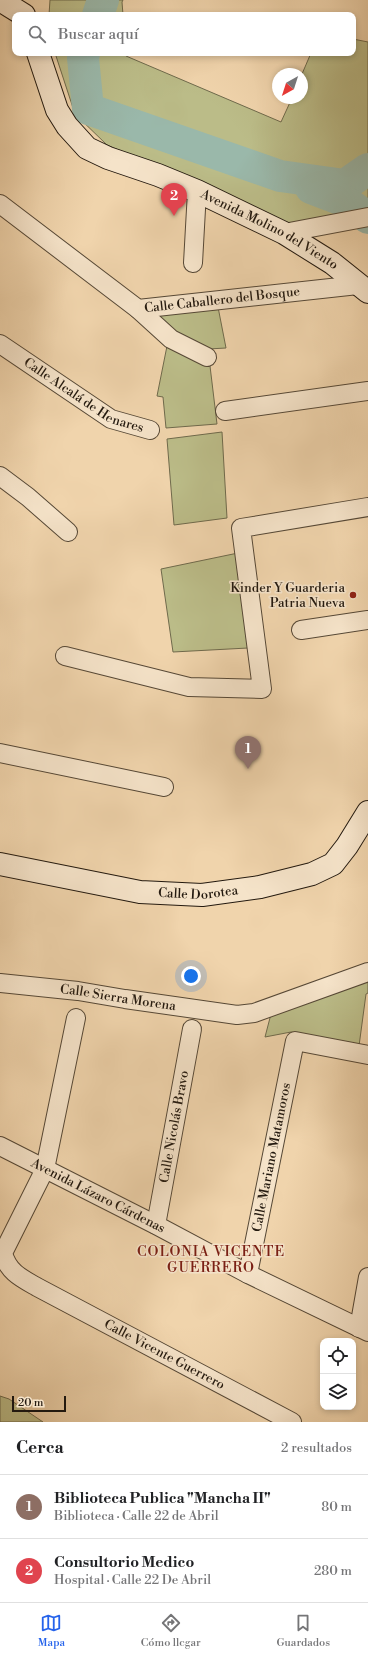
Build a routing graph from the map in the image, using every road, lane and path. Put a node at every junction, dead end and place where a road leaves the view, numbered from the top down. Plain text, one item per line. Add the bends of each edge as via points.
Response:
1 (0, 0) edge
2 (19, 12) edge
3 (39, 56) edge
4 (197, 192) junction
5 (0, 204) edge
6 (368, 217) edge
7 (284, 233) junction
8 (193, 263) dead end
9 (363, 289) edge
10 (138, 309) junction
11 (0, 344) edge
12 (207, 357) dead end
13 (368, 391) edge
14 (225, 411) dead end
15 (150, 430) dead end
16 (0, 476) edge
17 (368, 507) edge
18 (68, 532) dead end
19 (368, 620) edge
20 (301, 630) dead end
21 (65, 656) dead end
22 (0, 753) edge
23 (164, 788) dead end
24 (368, 812) edge
25 (0, 864) edge
26 (368, 972) edge
27 (0, 983) edge
28 (76, 1018) dead end
29 (192, 1029) dead end
30 (368, 1055) edge
31 (0, 1146) edge
32 (46, 1169) junction
33 (156, 1225) junction
34 (248, 1274) junction
35 (368, 1277) edge
36 (364, 1330) edge
37 (292, 1422) edge

1 - 2 street
3 - 4 street, Avenida Molino del Viento via 57,110 87,148
4 - 7 street, Avenida Molino del Viento
4 - 8 street
5 - 10 street, Calle Caballero del Bosque
6 - 7 street
7 - 9 street, Avenida Molino del Viento via 332,263
9 - 10 street, Calle Caballero del Bosque
10 - 12 street via 171,339
11 - 15 street, Calle Alcalá de Henares via 111,419
13 - 14 street
16 - 18 street
17 - 21 street via 241,528 262,689 189,687
19 - 20 street
22 - 23 street
24 - 25 street, Calle Dorotea via 347,846 332,864 312,874 260,887 202,894 140,892
26 - 27 street, Calle Sierra Morena via 254,1013 237,1015 78,991
28 - 32 street, Calle Vicente Guerrero
29 - 33 street, Calle Nicolás Bravo
30 - 34 street, Calle Mariano Matamoros via 295,1041
31 - 32 street, Avenida Lázaro Cárdenas
32 - 33 street, Avenida Lázaro Cárdenas
32 - 37 street, Calle Vicente Guerrero via 3,1253 6,1264 16,1275
33 - 34 street, Avenida Lázaro Cárdenas
34 - 36 street, Avenida Lázaro Cárdenas
35 - 36 street

